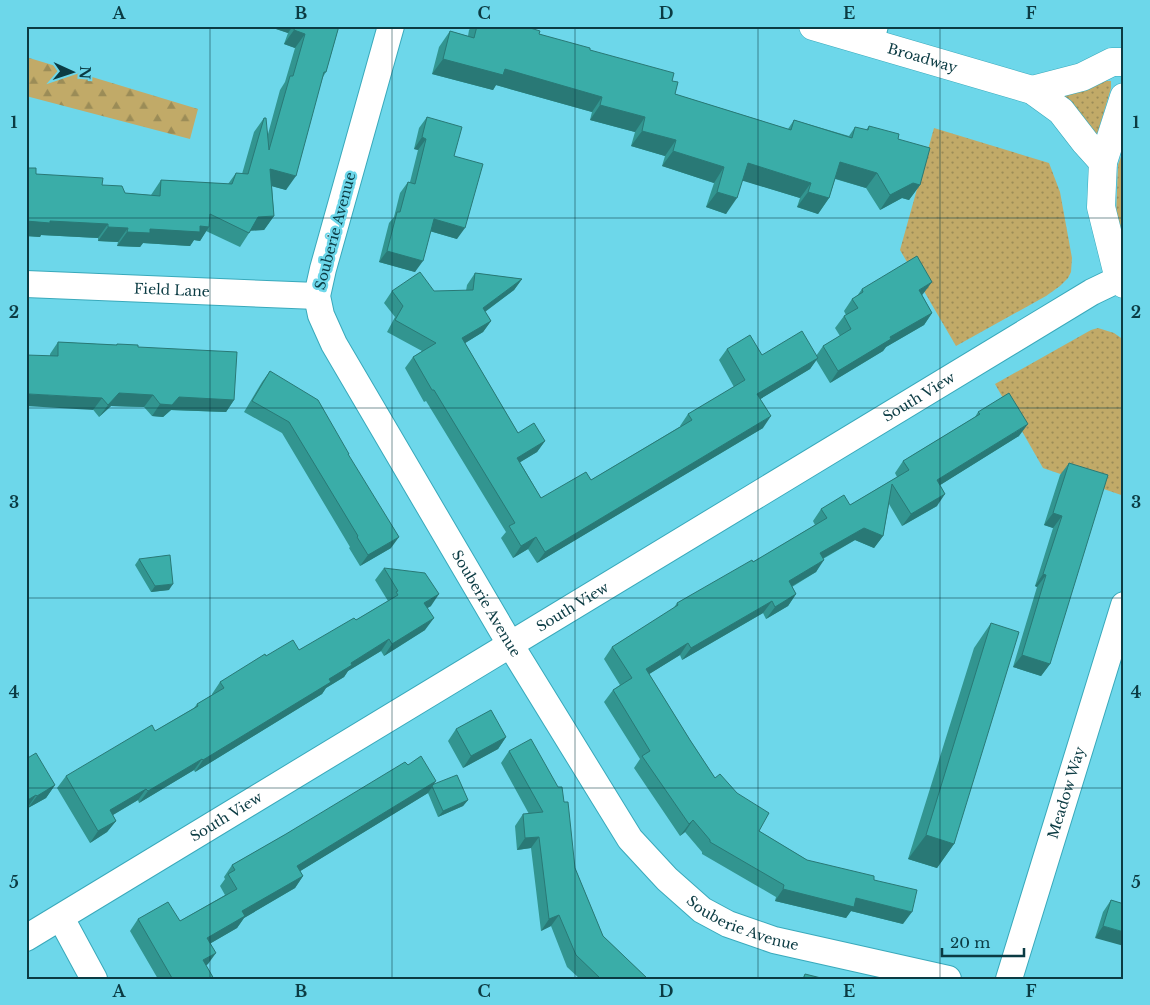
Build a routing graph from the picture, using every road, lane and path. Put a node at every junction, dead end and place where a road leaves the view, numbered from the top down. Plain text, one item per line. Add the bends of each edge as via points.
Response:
1 (391, 26) edge
2 (812, 26) edge
3 (879, 36) edge
4 (1124, 62) edge
5 (1032, 90) junction
6 (1124, 97) edge
7 (1104, 162) junction
8 (1121, 282) edge
9 (26, 284) edge
10 (317, 296) junction
11 (1124, 605) edge
12 (510, 644) junction
13 (61, 918) junction
14 (26, 938) edge
15 (94, 979) edge
16 (948, 979) edge
17 (1009, 979) edge

1 - 10 street, Souberie Avenue
2 - 3 street, Broadway
3 - 5 street, Broadway
4 - 5 street via 1112,62 1082,77
5 - 7 street, Broadway via 1061,111
6 - 7 street
7 - 8 street via 1101,207
8 - 12 street, South View via 1083,298
9 - 10 street, Field Lane
10 - 12 street, Souberie Avenue via 321,315 334,344
11 - 17 street, Meadow Way
12 - 13 street, South View
12 - 16 street, Souberie Avenue via 630,839 667,879 702,910 728,924 774,940
13 - 14 street, South View
13 - 15 street

